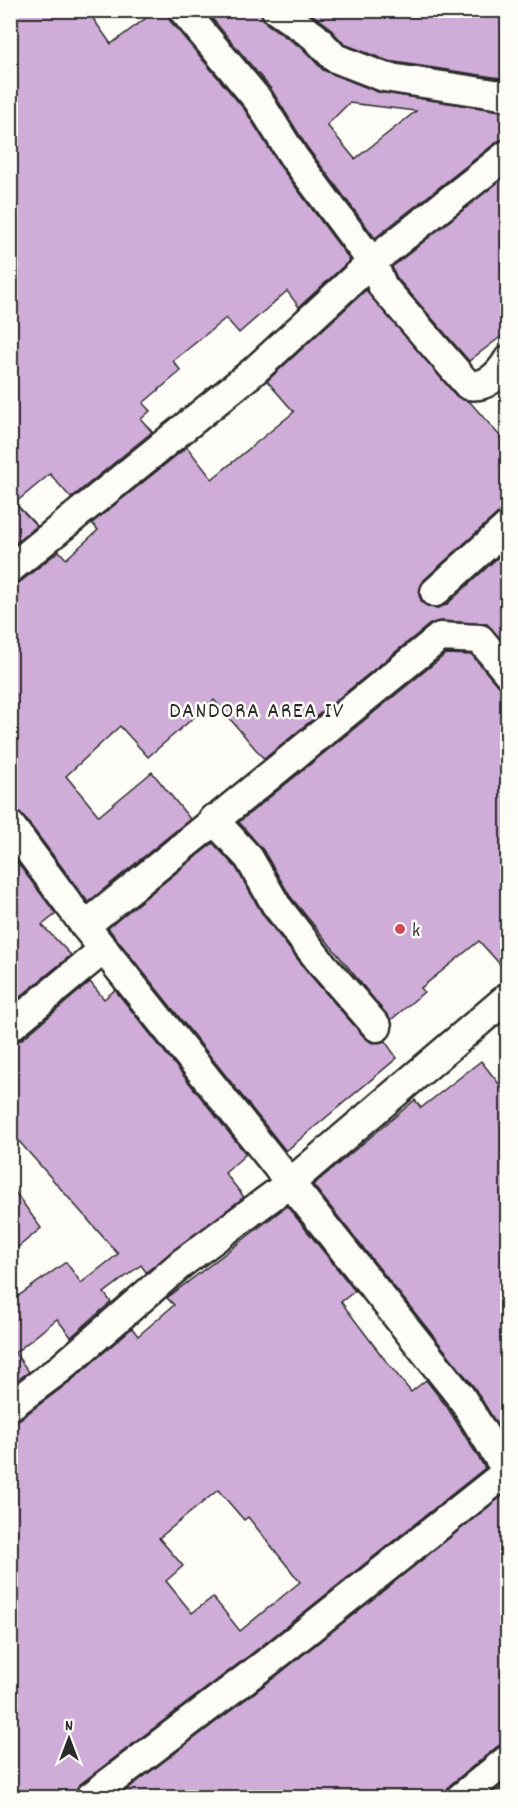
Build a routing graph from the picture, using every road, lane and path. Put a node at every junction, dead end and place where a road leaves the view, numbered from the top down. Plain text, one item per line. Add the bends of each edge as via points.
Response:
1 (183, 10) edge
2 (276, 10) edge
3 (507, 96) edge
4 (507, 154) edge
5 (372, 262) junction
6 (507, 360) edge
7 (507, 526) edge
8 (10, 569) edge
9 (435, 592) dead end
10 (507, 673) edge
11 (213, 819) junction
12 (10, 825) edge
13 (85, 926) junction
14 (104, 949) junction
15 (507, 997) edge
16 (10, 1027) edge
17 (377, 1027) dead end
18 (290, 1183) junction
19 (10, 1406) edge
20 (507, 1472) edge
21 (507, 1759) edge
22 (89, 1797) edge
23 (460, 1797) edge

1 - 5 street via 258,100 293,156
2 - 3 street via 314,36 335,58 384,77
4 - 5 street
5 - 6 street via 383,287 468,385 478,387 493,379
5 - 8 street via 254,371
7 - 9 street
10 - 11 street via 480,639 440,637
11 - 13 street
11 - 17 street via 249,858 276,905 322,964
12 - 13 street
13 - 14 street
14 - 16 street
14 - 18 street
15 - 18 street
18 - 19 street via 182,1263 61,1368
18 - 20 street via 461,1397
20 - 22 street via 269,1661
21 - 23 street

